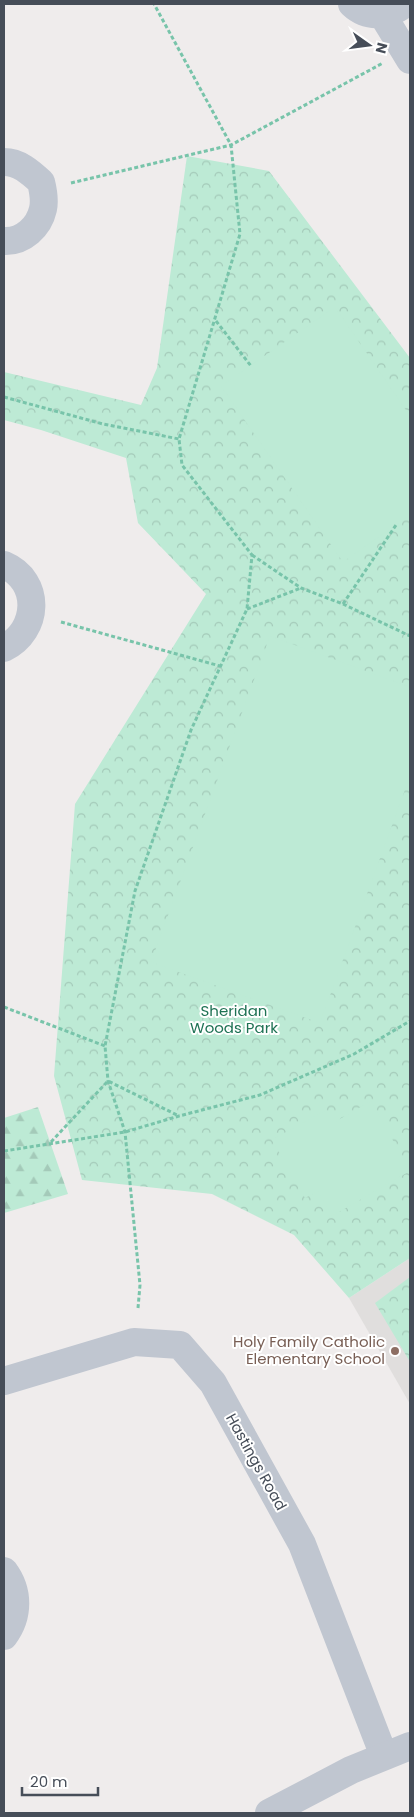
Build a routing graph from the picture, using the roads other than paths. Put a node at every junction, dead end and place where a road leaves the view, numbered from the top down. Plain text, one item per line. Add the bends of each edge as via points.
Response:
1 (352, 4) edge
2 (394, 9) edge
3 (410, 60) edge
4 (4, 162) edge
5 (4, 241) edge
6 (4, 565) edge
7 (4, 648) edge
8 (4, 1381) edge
9 (4, 1571) edge
10 (4, 1636) edge
11 (410, 1746) edge
12 (384, 1756) junction
13 (269, 1813) edge

1 - 2 street via 369,14
2 - 3 street
4 - 5 street via 20,165 41,182 44,207 32,230
6 - 7 street via 21,578 29,590 32,605 30,620 23,633
8 - 12 street, Hastings Road via 134,1342 180,1346 213,1383 302,1544
9 - 10 street via 15,1594 15,1612
11 - 12 street
12 - 13 street

